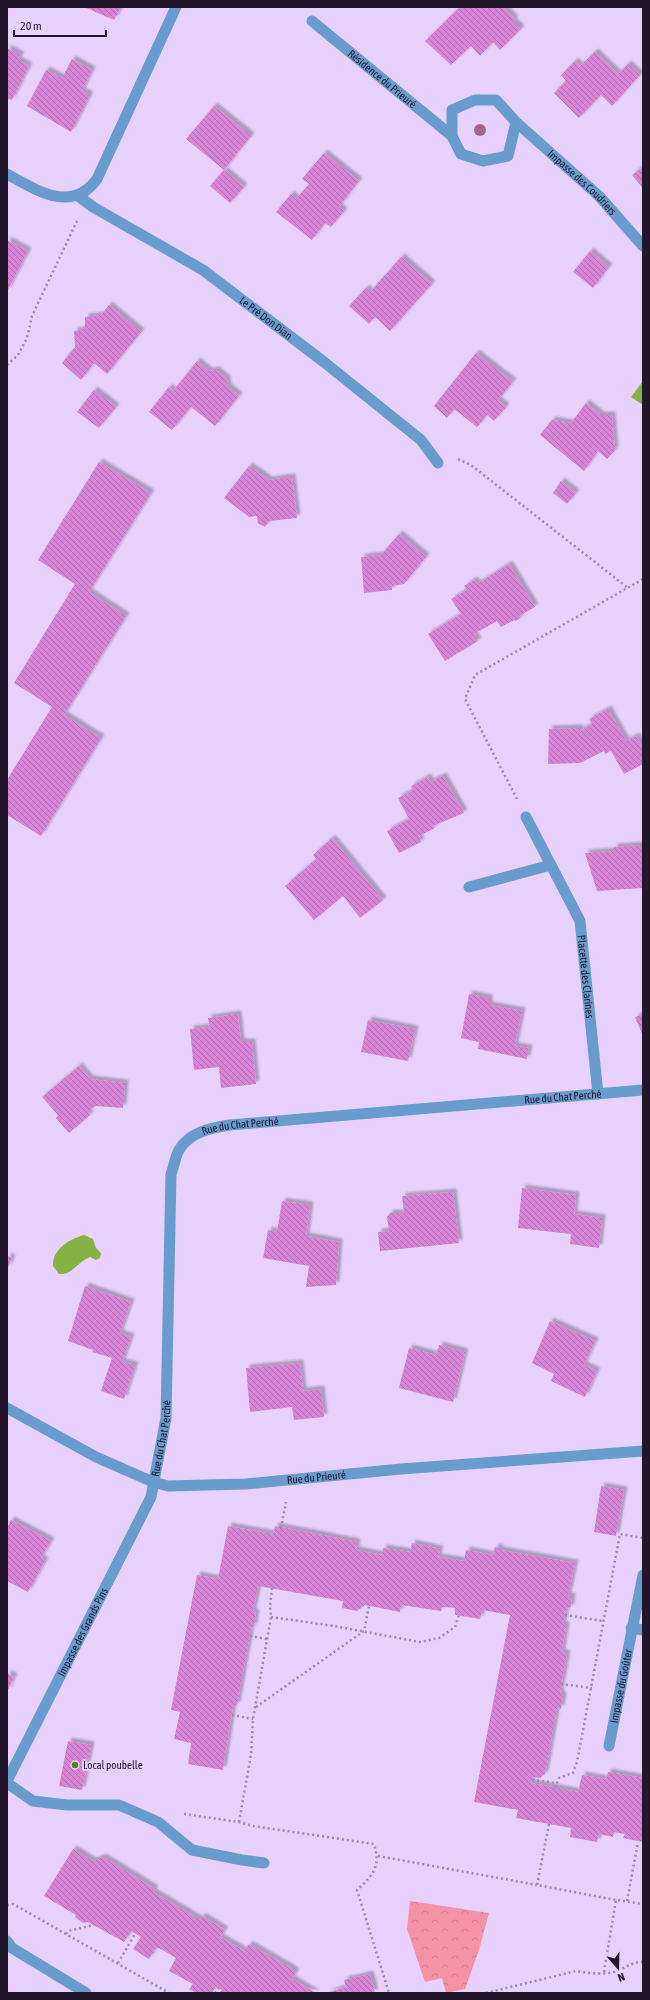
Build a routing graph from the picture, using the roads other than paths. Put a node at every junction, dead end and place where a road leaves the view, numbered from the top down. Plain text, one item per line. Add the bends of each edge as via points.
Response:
1 (176, 7) edge
2 (312, 21) dead end
3 (516, 122) junction
4 (452, 136) junction
5 (7, 174) edge
6 (77, 194) junction
7 (643, 246) edge
8 (438, 463) road end
9 (526, 817) road end
10 (551, 865) junction
11 (469, 887) dead end
12 (643, 1090) edge
13 (598, 1094) junction
14 (7, 1408) edge
15 (643, 1452) edge
16 (153, 1482) junction
17 (643, 1575) edge
18 (631, 1628) junction
19 (643, 1630) edge
20 (609, 1746) dead end
21 (7, 1782) edge
22 (264, 1863) dead end
23 (7, 1941) edge
24 (86, 1993) edge

1 - 6 street via 97,179 90,189
2 - 4 street, Résidence du Prieuré
3 - 4 street, Impasse des Coudriers via 496,100 475,100 452,110
3 - 4 street, Impasse des Coudriers via 508,156 483,161 461,154
3 - 7 street, Impasse des Coudriers via 599,196
5 - 6 street via 45,195 62,198
6 - 8 street, Le Pré Don Dian via 88,203 204,270 421,440
9 - 10 street, Placette des Clarines
10 - 11 street
10 - 13 street, Placette des Clarines via 580,921
12 - 13 street, Rue du Chat Perché
13 - 16 street, Rue du Chat Perché via 230,1126 206,1129 188,1139 178,1151 171,1174 166,1418
14 - 16 street, Rue du Prieuré via 96,1457
15 - 16 street, Rue du Prieuré via 400,1469 246,1484 168,1486
16 - 21 street, Impasse des Grands Pins via 151,1497
17 - 18 street, Impasse du Goûter
18 - 19 street
18 - 20 street, Impasse du Goûter
21 - 22 street via 33,1801 67,1805 119,1805 158,1822 192,1850
23 - 24 street via 12,1948

